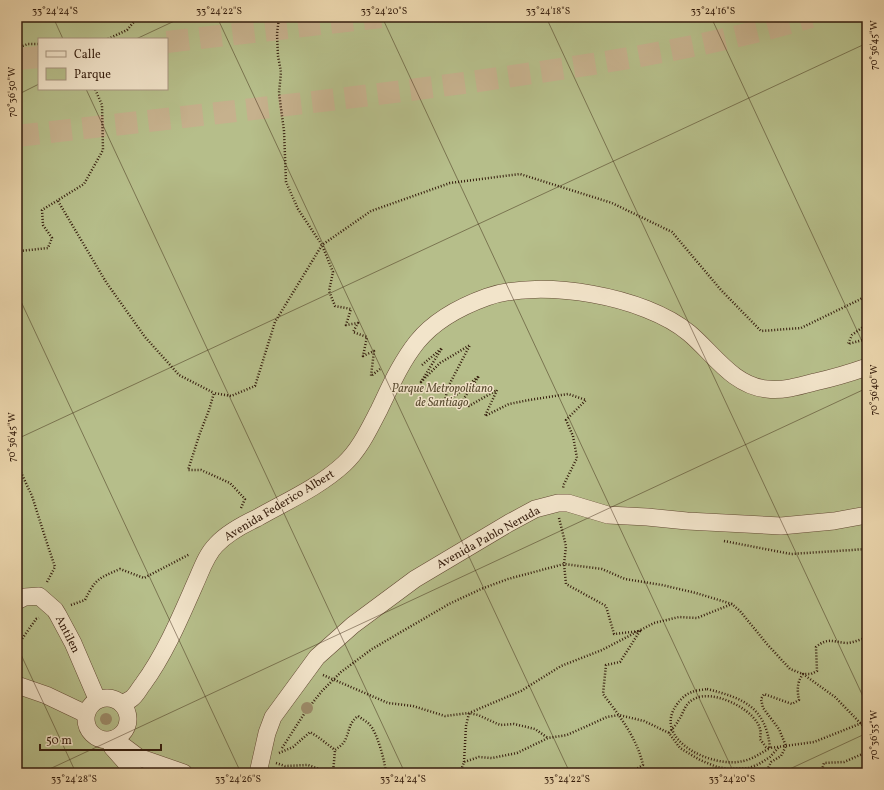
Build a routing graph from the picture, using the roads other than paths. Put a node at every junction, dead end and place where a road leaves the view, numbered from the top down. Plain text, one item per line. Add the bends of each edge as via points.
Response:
1 (867, 367) edge
2 (867, 515) edge
3 (17, 601) edge
4 (17, 685) edge
5 (97, 700) junction
6 (122, 704) junction
7 (86, 714) junction
8 (110, 740) junction
9 (264, 767) edge
10 (135, 773) edge
11 (184, 773) edge

1 - 6 street, Avenida Federico Albert via 796,387 766,389 745,383 673,321 628,302 599,295 540,289 490,296 465,306 417,341 399,370 364,439 346,462 329,477 233,531 215,546 153,671 133,698
2 - 9 street, Avenida Pablo Neruda via 781,526 608,515 562,503 535,509 429,570 333,641 317,657 273,717 266,733
3 - 5 street, Antilen via 25,597 39,596 55,610 73,643
4 - 7 street via 46,695
5 - 6 street via 111,698
5 - 7 street via 88,708
6 - 8 street via 126,710 128,724 120,736
7 - 8 street via 90,732
8 - 10 street
8 - 11 street via 138,758

